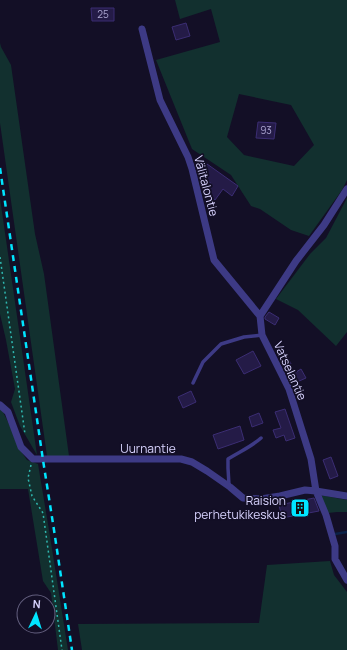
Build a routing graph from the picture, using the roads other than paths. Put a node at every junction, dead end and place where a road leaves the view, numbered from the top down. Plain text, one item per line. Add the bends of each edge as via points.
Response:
1 (142, 29) dead end
2 (347, 189) edge
3 (260, 316) junction
4 (262, 335) junction
5 (194, 383) dead end
6 (0, 404) edge
7 (261, 438) dead end
8 (230, 487) junction
9 (316, 491) junction
10 (347, 496) edge
11 (347, 580) edge

1 - 3 street, Välitalontie via 160,100 192,169 214,260
2 - 3 street
3 - 4 street, Vatselantie
4 - 5 lane via 221,344 203,362
4 - 9 street, Vatselantie via 289,389 311,459
6 - 8 street, Uurnantie via 8,412 21,447 33,459 181,460 192,462
7 - 8 lane via 228,459
8 - 9 street, Uurnantie via 243,498 261,499 305,490
9 - 10 street, Uurnantie
9 - 11 street, Vatselantie via 326,515 336,559

